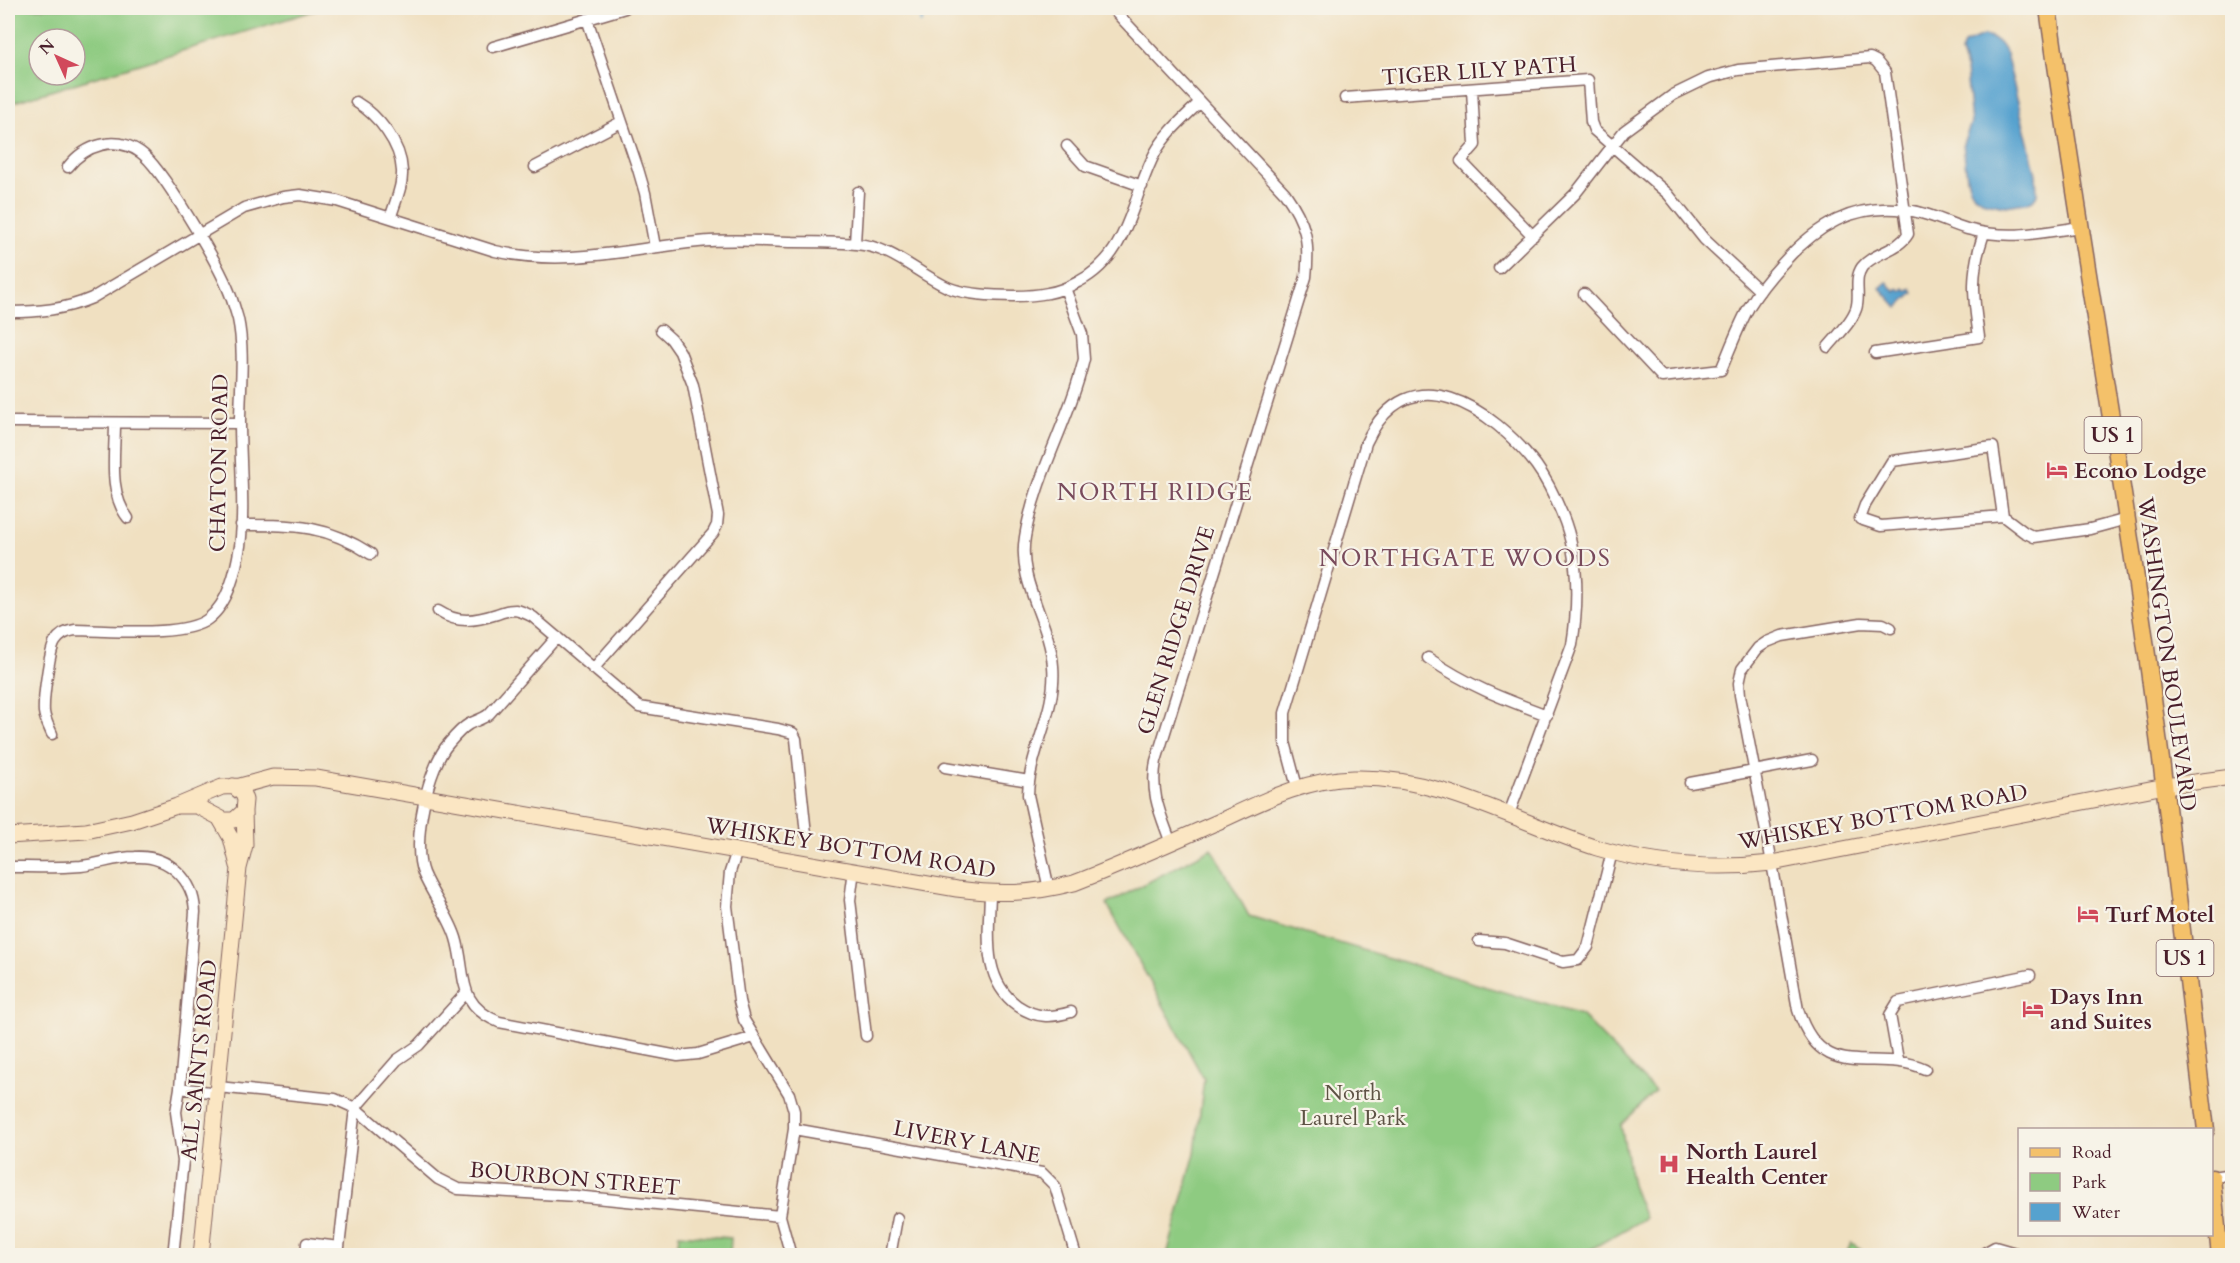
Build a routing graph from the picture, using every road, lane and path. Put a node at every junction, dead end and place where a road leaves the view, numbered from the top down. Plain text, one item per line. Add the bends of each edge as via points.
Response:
1 (625, 8) edge
2 (1112, 8) edge
3 (2048, 8) edge
4 (587, 19) junction
5 (493, 47) dead end
6 (1472, 89) junction
7 (1345, 99) dead end
8 (356, 102) dead end
9 (1200, 102) junction
10 (621, 122) junction
11 (1611, 145) junction
12 (1067, 146) dead end
13 (68, 167) dead end
14 (536, 167) dead end
15 (1142, 186) junction
16 (858, 192) dead end
17 (1906, 210) junction
18 (391, 216) junction
19 (2080, 227) junction
20 (1984, 233) junction
21 (197, 235) junction
22 (1533, 237) junction
23 (855, 243) junction
24 (655, 247) junction
25 (1499, 268) dead end
26 (1065, 288) junction
27 (1760, 291) junction
28 (1584, 294) dead end
29 (8, 312) edge
30 (661, 330) dead end
31 (1828, 347) dead end
32 (1875, 353) dead end
33 (8, 422) edge
34 (115, 423) junction
35 (240, 423) junction
36 (2003, 516) junction
37 (128, 518) dead end
38 (2127, 519) junction
39 (241, 525) junction
40 (371, 554) dead end
41 (438, 611) dead end
42 (1891, 628) dead end
43 (557, 637) junction
44 (1428, 658) dead end
45 (593, 669) junction
46 (1547, 715) junction
47 (52, 734) dead end
48 (1812, 760) dead end
49 (945, 767) dead end
50 (1755, 771) junction
51 (2232, 777) edge
52 (289, 778) junction
53 (1029, 781) junction
54 (1690, 783) dead end
55 (233, 786) junction
56 (2165, 786) junction
57 (1297, 787) junction
58 (216, 790) junction
59 (426, 796) junction
60 (177, 806) junction
61 (245, 808) junction
62 (1509, 813) junction
63 (217, 816) junction
64 (806, 834) dead end
65 (8, 836) edge
66 (1171, 843) junction
67 (736, 851) junction
68 (1612, 852) junction
69 (1772, 863) junction
70 (8, 867) edge
71 (239, 868) junction
72 (854, 870) junction
73 (1049, 889) junction
74 (990, 894) junction
75 (1479, 940) dead end
76 (2030, 975) dead end
77 (466, 993) junction
78 (1071, 1012) dead end
79 (866, 1036) dead end
80 (754, 1037) junction
81 (1898, 1060) junction
82 (1925, 1069) dead end
83 (180, 1088) junction
84 (217, 1090) junction
85 (356, 1108) junction
86 (2206, 1128) edge
87 (794, 1129) junction
88 (2232, 1174) edge
89 (2213, 1178) edge
90 (2213, 1195) edge
91 (780, 1216) junction
92 (897, 1218) dead end
93 (339, 1251) edge
94 (173, 1256) edge
95 (201, 1256) edge
96 (306, 1256) edge
97 (791, 1256) edge
98 (890, 1256) edge
99 (1077, 1256) edge
100 (1978, 1256) edge
101 (2026, 1256) edge
102 (2220, 1256) edge

1 - 4 street
2 - 9 street, GLEN RIDGE DRIVE
3 - 19 main road, WASHINGTON BOULEVARD / US 1
4 - 5 street
4 - 10 street
6 - 7 street, TIGER LILY PATH
6 - 11 street, TIGER LILY PATH via 1588,80 1591,122
6 - 22 street via 1475,145 1461,161
8 - 18 street via 380,123 401,160 402,180
9 - 15 street via 1156,150
9 - 66 street, GLEN RIDGE DRIVE via 1297,209 1308,240 1308,258 1306,277 1156,761 1154,795
10 - 14 street
10 - 24 street via 645,193
11 - 17 street via 1657,105 1715,76 1755,68 1870,58 1885,72
11 - 22 street via 1575,194
11 - 27 street, TIGER LILY PATH via 1668,194 1704,239
12 - 15 street via 1085,166
13 - 21 street, CHATON ROAD via 84,151 102,144 127,146 139,152 157,169
15 - 26 street via 1126,229 1108,258
16 - 23 street
17 - 20 street
17 - 27 street via 1862,211 1825,225 1801,244
17 - 31 street via 1908,234 1861,268 1856,309
18 - 21 street via 300,195 244,208
18 - 24 street via 520,257 581,258
19 - 20 street via 2015,237
19 - 38 main road, WASHINGTON BOULEVARD / US 1
20 - 32 street via 1973,280 1979,337
21 - 29 street via 92,298 55,310
21 - 35 street, CHATON ROAD via 228,288 238,319
22 - 25 street
23 - 24 street via 725,240
23 - 26 street via 885,250 957,291 1031,295
26 - 53 street via 1082,334 1083,359 1025,539 1024,567 1053,665 1049,712
27 - 28 street via 1743,318 1721,370 1662,377
30 - 45 street via 680,352 693,385 717,525
33 - 34 street
34 - 35 street
34 - 37 street via 115,488
35 - 39 street, CHATON ROAD
36 - 36 street via 1881,526 1860,519 1892,461 1993,447
36 - 38 street via 2034,537
38 - 56 main road, WASHINGTON BOULEVARD / US 1
39 - 40 street via 300,525 340,536
39 - 47 street, CHATON ROAD via 236,565 224,601 217,612 197,627 175,631 75,630 57,640 45,699 45,720
41 - 43 street via 453,620 472,621 515,610 533,617
42 - 50 street via 1861,622 1782,636 1758,648 1742,669 1739,683
43 - 45 street
43 - 59 street via 489,714 469,724 449,742 435,764
44 - 46 street via 1488,694
45 - 64 street via 639,707 793,733
46 - 57 street via 1572,645 1576,621 1576,569 1563,516 1536,466 1499,427 1449,397 1418,396 1383,417 1372,431 1363,454 1285,713 1285,741
46 - 62 street
48 - 50 street
49 - 53 street
50 - 54 street
50 - 69 street
51 - 56 street, WHISKEY BOTTOM ROAD
52 - 55 street, WHISKEY BOTTOM ROAD via 273,777
52 - 59 street, WHISKEY BOTTOM ROAD via 316,778
52 - 61 street, WHISKEY BOTTOM ROAD via 259,790
53 - 73 street via 1030,808
55 - 58 street
55 - 61 street via 243,794
56 - 69 street, WHISKEY BOTTOM ROAD
56 - 86 main road, WASHINGTON BOULEVARD / US 1
57 - 62 street, WHISKEY BOTTOM ROAD via 1353,778 1414,782
57 - 66 street, WHISKEY BOTTOM ROAD
58 - 60 street
58 - 63 street via 211,802
59 - 67 street, WHISKEY BOTTOM ROAD
59 - 77 street via 418,857 429,887 454,932
60 - 63 street via 197,807
60 - 65 street via 86,831
61 - 63 street via 234,820
61 - 71 street, ALL SAINTS ROAD via 245,845
62 - 68 street, WHISKEY BOTTOM ROAD
63 - 71 street, ALL SAINTS ROAD via 231,838
66 - 73 street, WHISKEY BOTTOM ROAD via 1105,872
67 - 72 street, WHISKEY BOTTOM ROAD
67 - 80 street via 727,906 739,1001
68 - 69 street, WHISKEY BOTTOM ROAD via 1682,866
68 - 75 street via 1588,947 1578,960 1563,962
69 - 81 street via 1802,1024 1819,1046 1841,1059
70 - 83 street via 83,866 146,857 168,865 185,879 195,898 195,912
71 - 84 street, ALL SAINTS ROAD
72 - 74 street, WHISKEY BOTTOM ROAD
72 - 79 street via 850,900
73 - 74 street, WHISKEY BOTTOM ROAD
74 - 78 street via 989,958 1000,988 1010,1000 1035,1015
76 - 81 street via 1898,1002 1890,1015
77 - 80 street via 477,1008 499,1022 678,1056
77 - 85 street via 419,1045 397,1060
80 - 87 street via 789,1094
81 - 82 street
83 - 84 street, BOURBON STREET
83 - 94 street via 176,1112 183,1161
84 - 85 street, BOURBON STREET via 334,1099
84 - 95 street, ALL SAINTS ROAD
85 - 91 street, BOURBON STREET via 438,1179 458,1189
85 - 93 street
87 - 91 street
87 - 99 street, LIVERY LANE via 1042,1173 1055,1186
88 - 89 street
90 - 102 main road
91 - 97 street
92 - 98 street
93 - 96 street via 307,1243
100 - 101 street via 1995,1247

